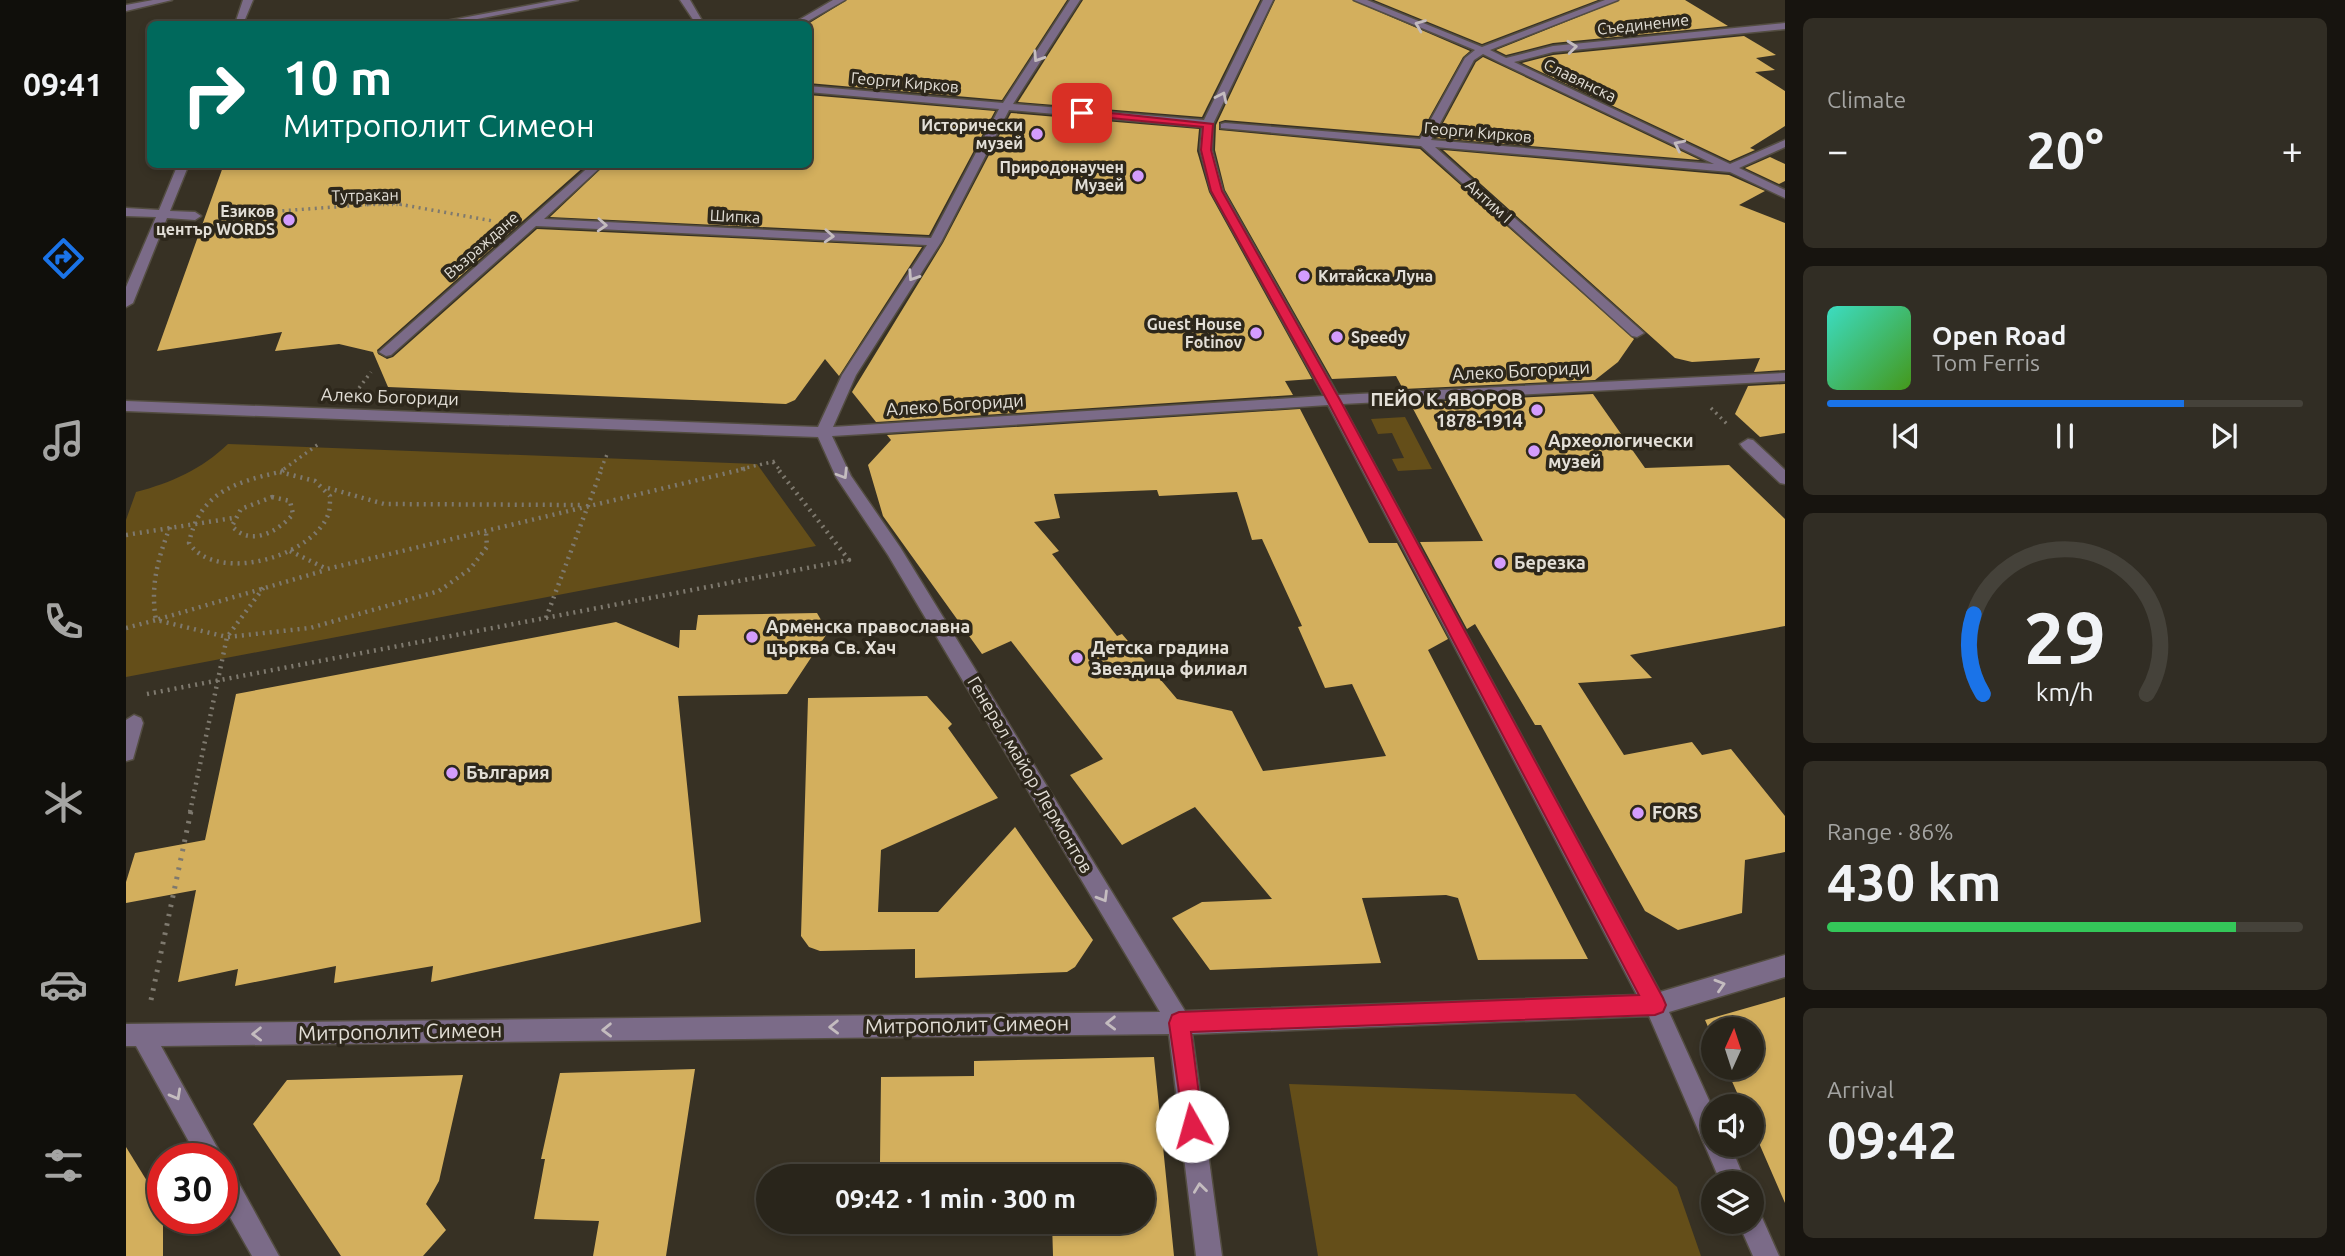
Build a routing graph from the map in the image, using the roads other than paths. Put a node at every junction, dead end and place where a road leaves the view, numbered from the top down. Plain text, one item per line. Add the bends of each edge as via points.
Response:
1 (167, 0) edge
2 (248, 0) edge
3 (573, 0) edge
4 (685, 0) edge
5 (840, 0) edge
6 (1075, 0) edge
7 (1268, 0) edge
8 (1359, 0) edge
9 (1612, 0) edge
10 (126, 8) edge
11 (240, 21) edge
12 (451, 21) dead end
13 (698, 21) edge
14 (802, 21) edge
15 (1785, 26) edge
16 (1482, 50) junction
17 (1505, 61) junction
18 (812, 89) edge
19 (1006, 106) junction
20 (1208, 124) junction
21 (1225, 126) dead end
22 (1424, 143) junction
23 (1785, 143) edge
24 (182, 168) edge
25 (595, 168) edge
26 (1728, 169) junction
27 (1785, 194) edge
28 (126, 212) edge
29 (163, 216) junction
30 (195, 216) road end
31 (534, 222) junction
32 (935, 242) junction
33 (126, 303) edge
34 (1637, 333) dead end
35 (386, 352) dead end
36 (1785, 377) edge
37 (1333, 400) junction
38 (126, 406) edge
39 (823, 432) junction
40 (1748, 444) dead end
41 (1785, 479) edge
42 (134, 723) dead end
43 (126, 753) edge
44 (1785, 966) edge
45 (1655, 1005) junction
46 (1179, 1023) junction
47 (135, 1036) edge
48 (1701, 1109) edge
49 (203, 1143) edge
50 (238, 1206) edge
51 (1756, 1234) edge
52 (266, 1256) edge
53 (1209, 1256) edge
54 (1766, 1256) edge

1 - 10 street
2 - 11 street
3 - 12 street
4 - 13 street
5 - 14 street
6 -> 19 street
20 -> 7 street
16 -> 8 street, Славянска
9 - 16 street
17 -> 15 street, Съединение via 1553,49
16 - 17 street, Славянска
16 - 22 street via 1470,58
26 -> 17 street, Славянска
18 - 19 street, Георги Кирков
19 - 20 street, Георги Кирков
19 - 32 street
20 - 37 street via 1206,150 1217,191
21 - 22 street, Георги Кирков
22 - 26 street, Георги Кирков
22 - 34 street, Антим I
23 - 26 street
24 - 29 street
25 - 31 street, Възраждане
26 - 27 street, Славянска
28 - 29 street
29 - 30 street
29 - 33 street
31 -> 32 street, Шипка
31 - 35 street, Възраждане
32 -> 39 street via 849,375
36 - 37 street, Алеко Богориди
37 - 39 street, Алеко Богориди
37 - 45 street
38 - 39 street, Алеко Богориди
39 -> 46 street, Генерал майор Лермонтов via 844,477 894,551
40 - 41 street
42 - 43 street
45 -> 44 street, Митрополит Симеон
45 - 46 street, Митрополит Симеон
45 - 48 street
46 -> 47 street, Митрополит Симеон
53 -> 46 street, Генерал майор Лермонтов
47 -> 49 street
50 - 52 street
51 - 54 street

